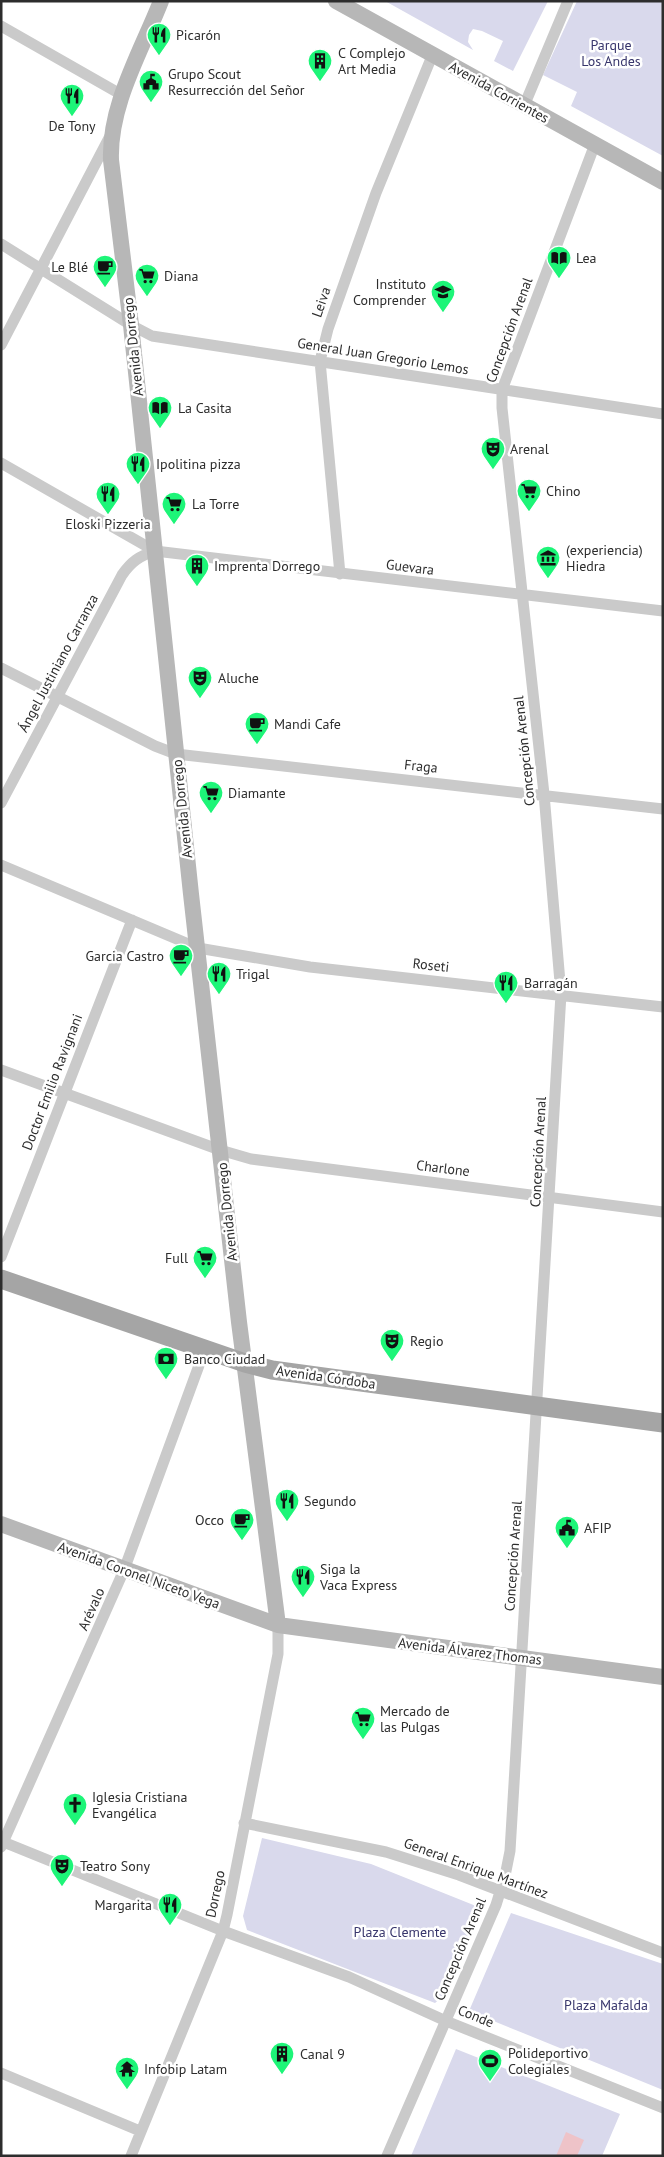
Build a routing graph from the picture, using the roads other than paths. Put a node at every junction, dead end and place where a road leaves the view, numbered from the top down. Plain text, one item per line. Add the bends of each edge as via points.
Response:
1 (160, 1) edge
2 (336, 1) edge
3 (568, 1) edge
4 (1, 26) edge
5 (432, 56) junction
6 (122, 95) junction
7 (524, 106) junction
8 (112, 133) junction
9 (595, 144) junction
10 (663, 182) edge
11 (1, 244) edge
12 (41, 268) junction
13 (131, 325) junction
14 (1, 346) edge
15 (320, 361) junction
16 (502, 390) junction
17 (663, 414) edge
18 (1, 463) edge
19 (155, 551) junction
20 (340, 574) junction
21 (522, 596) junction
22 (663, 611) edge
23 (1, 668) edge
24 (57, 696) junction
25 (176, 754) junction
26 (544, 794) junction
27 (1, 803) edge
28 (663, 808) edge
29 (1, 865) edge
30 (132, 920) junction
31 (198, 948) junction
32 (561, 994) junction
33 (663, 1007) edge
34 (1, 1070) edge
35 (63, 1093) junction
36 (220, 1150) junction
37 (550, 1197) junction
38 (663, 1212) edge
39 (1, 1257) edge
40 (1, 1279) edge
41 (204, 1350) junction
42 (245, 1364) junction
43 (538, 1406) junction
44 (663, 1422) edge
45 (1, 1524) edge
46 (124, 1570) junction
47 (278, 1624) junction
48 (521, 1658) junction
49 (663, 1677) edge
50 (244, 1822) junction
51 (2, 1843) edge
52 (500, 1891) junction
53 (223, 1930) junction
54 (663, 1953) edge
55 (446, 2020) junction
56 (1, 2073) edge
57 (663, 2108) edge
58 (140, 2131) junction
59 (131, 2156) edge
60 (387, 2156) edge

1 - 6 main road, Avenida Dorrego
2 - 5 main road, Avenida Corrientes
3 - 7 street
4 - 6 street
5 - 7 main road, Avenida Corrientes
5 - 15 street, Leiva via 376,193 328,329
6 - 8 main road, Avenida Dorrego
7 - 9 main road, Avenida Corrientes
8 - 12 street
8 - 13 main road, Avenida Dorrego via 111,160
9 - 10 main road, Avenida Corrientes
9 - 16 street, Concepción Arenal
11 - 12 street, General Juan Gregorio Lemos
12 - 13 street, General Juan Gregorio Lemos
12 - 14 street
13 - 15 street, General Juan Gregorio Lemos via 152,336
13 - 19 main road, Avenida Dorrego
15 - 16 street, General Juan Gregorio Lemos
15 - 20 street, Leiva
16 - 17 street, General Juan Gregorio Lemos
16 - 21 street, Concepción Arenal
18 - 19 street
19 - 20 street, Guevara
19 - 24 street, Ángel Justiniano Carranza via 131,562 122,575
19 - 25 main road, Avenida Dorrego
20 - 21 street, Guevara
21 - 22 street, Guevara
21 - 26 street, Concepción Arenal
23 - 24 street, Fraga
24 - 25 street, Fraga
24 - 27 street, Ángel Justiniano Carranza
25 - 26 street, Fraga
25 - 31 main road, Avenida Dorrego
26 - 28 street, Fraga
26 - 32 street, Concepción Arenal
29 - 30 street, Roseti
30 - 31 street, Roseti
30 - 35 street, Doctor Emilio Ravignani
31 - 32 street, Roseti via 310,967
31 - 36 main road, Avenida Dorrego
32 - 33 street, Roseti
32 - 37 street, Concepción Arenal
34 - 35 street, Charlone
35 - 36 street, Charlone
35 - 39 street, Doctor Emilio Ravignani
36 - 37 street, Charlone via 251,1159
36 - 42 main road, Avenida Dorrego
37 - 38 street, Charlone
37 - 43 street, Concepción Arenal
40 - 41 main road, Avenida Córdoba
41 - 42 main road, Avenida Córdoba
41 - 46 street, Arévalo
42 - 43 main road, Avenida Córdoba
42 - 47 main road, Avenida Dorrego
43 - 44 main road, Avenida Córdoba
43 - 48 street, Concepción Arenal
45 - 46 main road, Avenida Coronel Niceto Vega
46 - 47 main road, Avenida Coronel Niceto Vega
46 - 51 street, Arévalo
47 - 48 main road, Avenida Álvarez Thomas
47 - 50 street, Dorrego via 278,1654
48 - 49 main road, Avenida Álvarez Thomas
48 - 52 street, Concepción Arenal via 510,1851
50 - 52 street, General Enrique Martínez via 386,1852
50 - 53 street, Dorrego
51 - 53 street, Conde
52 - 54 street, General Enrique Martínez
52 - 55 street, Concepción Arenal
53 - 55 street, Conde via 349,1978
53 - 58 street, Dorrego
55 - 57 street, Conde
55 - 60 street, Concepción Arenal
56 - 58 street
58 - 59 street, Dorrego

